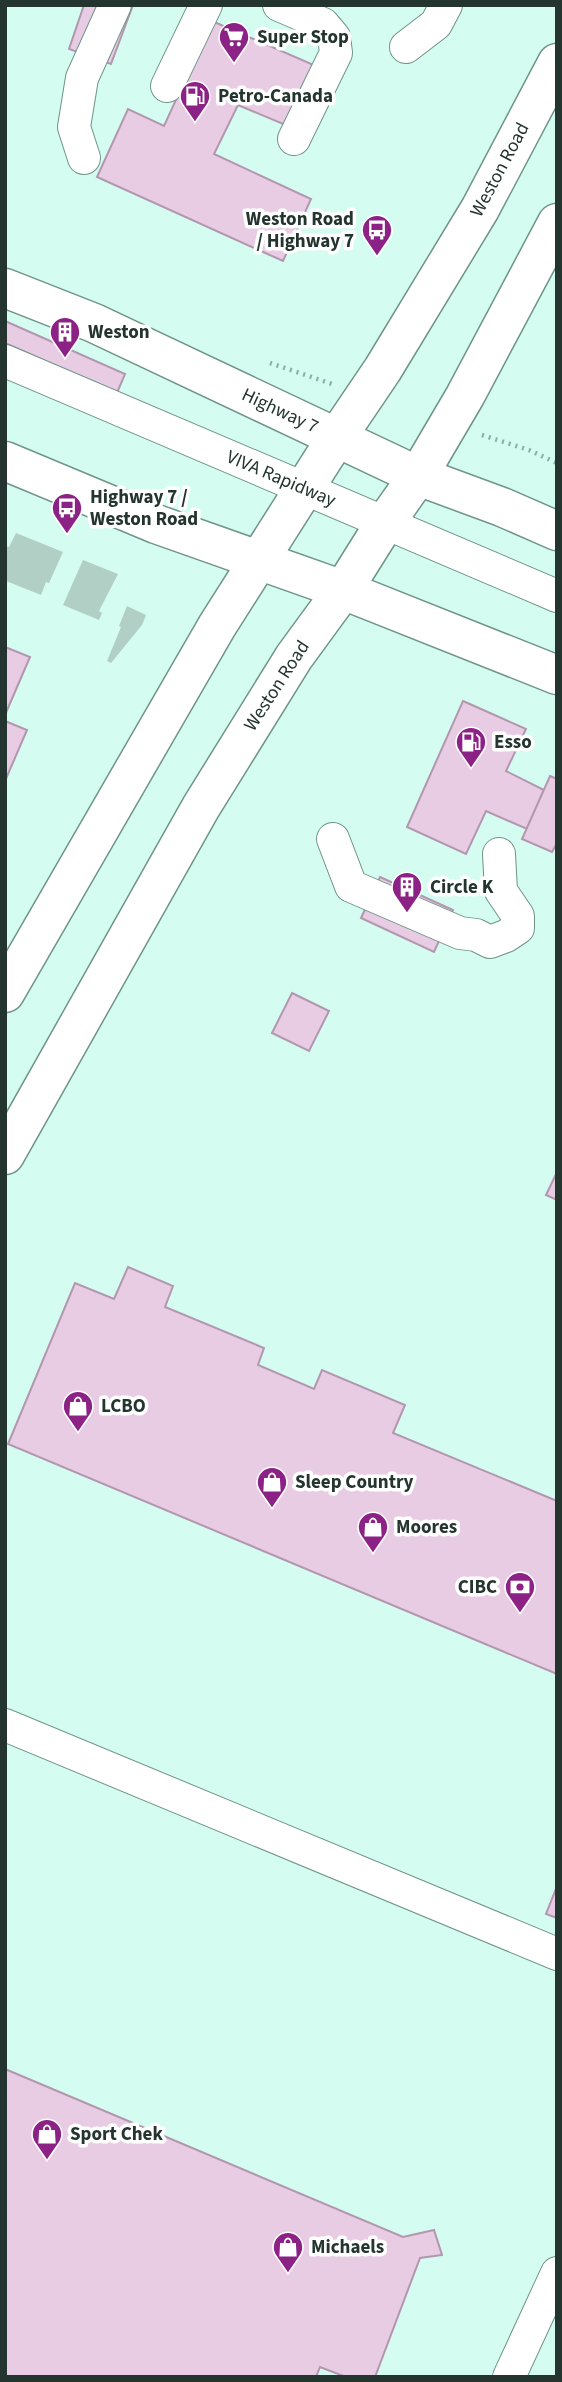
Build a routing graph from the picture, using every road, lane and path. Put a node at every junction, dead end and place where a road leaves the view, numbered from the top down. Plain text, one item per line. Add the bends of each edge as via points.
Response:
1 (115, 5) edge
2 (206, 5) edge
3 (279, 5) edge
4 (446, 5) edge
5 (406, 47) dead end
6 (557, 63) edge
7 (167, 86) dead end
8 (294, 139) dead end
9 (84, 158) dead end
10 (557, 223) edge
11 (5, 288) edge
12 (5, 361) edge
13 (337, 437) junction
14 (5, 461) edge
15 (418, 476) junction
16 (304, 489) junction
17 (385, 523) junction
18 (557, 531) edge
19 (258, 560) junction
20 (343, 590) junction
21 (557, 596) edge
22 (557, 675) edge
23 (333, 839) dead end
24 (499, 854) dead end
25 (5, 993) edge
26 (5, 1155) edge
27 (5, 1724) edge
28 (557, 1954) edge
29 (557, 2273) edge
30 (509, 2377) edge

1 - 9 street via 82,78 74,127
2 - 7 street
3 - 8 street via 323,24 334,37 336,53
4 - 5 street via 436,23
6 - 13 main road, Weston Road via 480,209
10 - 15 main road, Weston Road
11 - 13 main road, Highway 7 via 94,323
12 - 16 street, VIVA Rapidway
13 - 15 main road, Highway 7
13 - 16 main road, Weston Road
14 - 19 main road via 156,524
15 - 17 main road, Weston Road
15 - 18 main road, Highway 7
16 - 17 street, VIVA Rapidway
16 - 19 main road, Weston Road
17 - 20 main road, Weston Road
17 - 21 street, VIVA Rapidway
19 - 20 main road
19 - 25 main road, Weston Road
20 - 22 main road
20 - 26 main road, Weston Road via 294,657 201,807
23 - 24 street via 351,886 490,942 518,928 518,916 500,891
27 - 28 street
29 - 30 street

